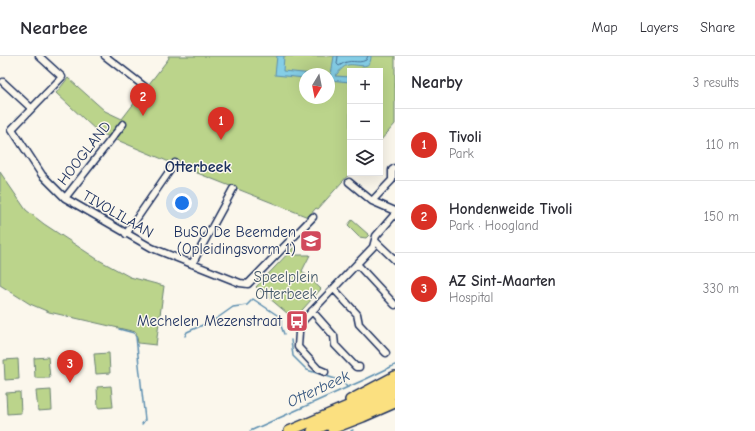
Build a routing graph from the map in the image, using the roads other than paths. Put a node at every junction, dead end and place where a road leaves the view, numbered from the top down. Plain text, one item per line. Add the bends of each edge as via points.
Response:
1 (39, 56) edge
2 (105, 56) edge
3 (3, 82) dead end
4 (145, 87) dead end
5 (31, 108) junction
6 (123, 124) dead end
7 (175, 163) dead end
8 (395, 168) edge
9 (349, 182) dead end
10 (234, 189) dead end
11 (65, 198) junction
12 (372, 201) junction
13 (395, 211) edge
14 (395, 214) edge
15 (313, 217) dead end
16 (126, 234) junction
17 (375, 238) junction
18 (395, 260) edge
19 (192, 264) junction
20 (357, 264) junction
21 (334, 289) junction
22 (395, 305) edge
23 (312, 311) junction
24 (386, 353) dead end
25 (359, 367) dead end
26 (325, 372) dead end
27 (395, 376) edge
28 (395, 386) edge
29 (395, 393) edge
30 (395, 403) edge
31 (331, 414) junction
32 (289, 431) edge
33 (312, 431) edge
34 (325, 431) edge

1 - 5 street, TIVOLILAAN via 62,77
2 - 4 street
3 - 5 street
5 - 11 street, TIVOLILAAN via 12,129 42,175
6 - 11 street, HOOGLAND
7 - 16 street
8 - 12 street via 392,170 392,180
9 - 12 street
10 - 19 street
11 - 16 street, TIVOLILAAN
12 - 13 street
14 - 17 street
15 - 19 street, TIVOLILAAN via 248,284
16 - 19 street, TIVOLILAAN
17 - 18 street
17 - 20 street via 373,247
20 - 21 street
20 - 22 street
21 - 23 street
21 - 24 street via 357,314 359,324
23 - 25 street via 334,336 335,345 356,367
23 - 26 street via 297,327 298,347 318,369
27 - 31 highway via 339,406
28 - 31 highway
29 - 33 highway
30 - 34 highway via 363,418
31 - 32 highway

